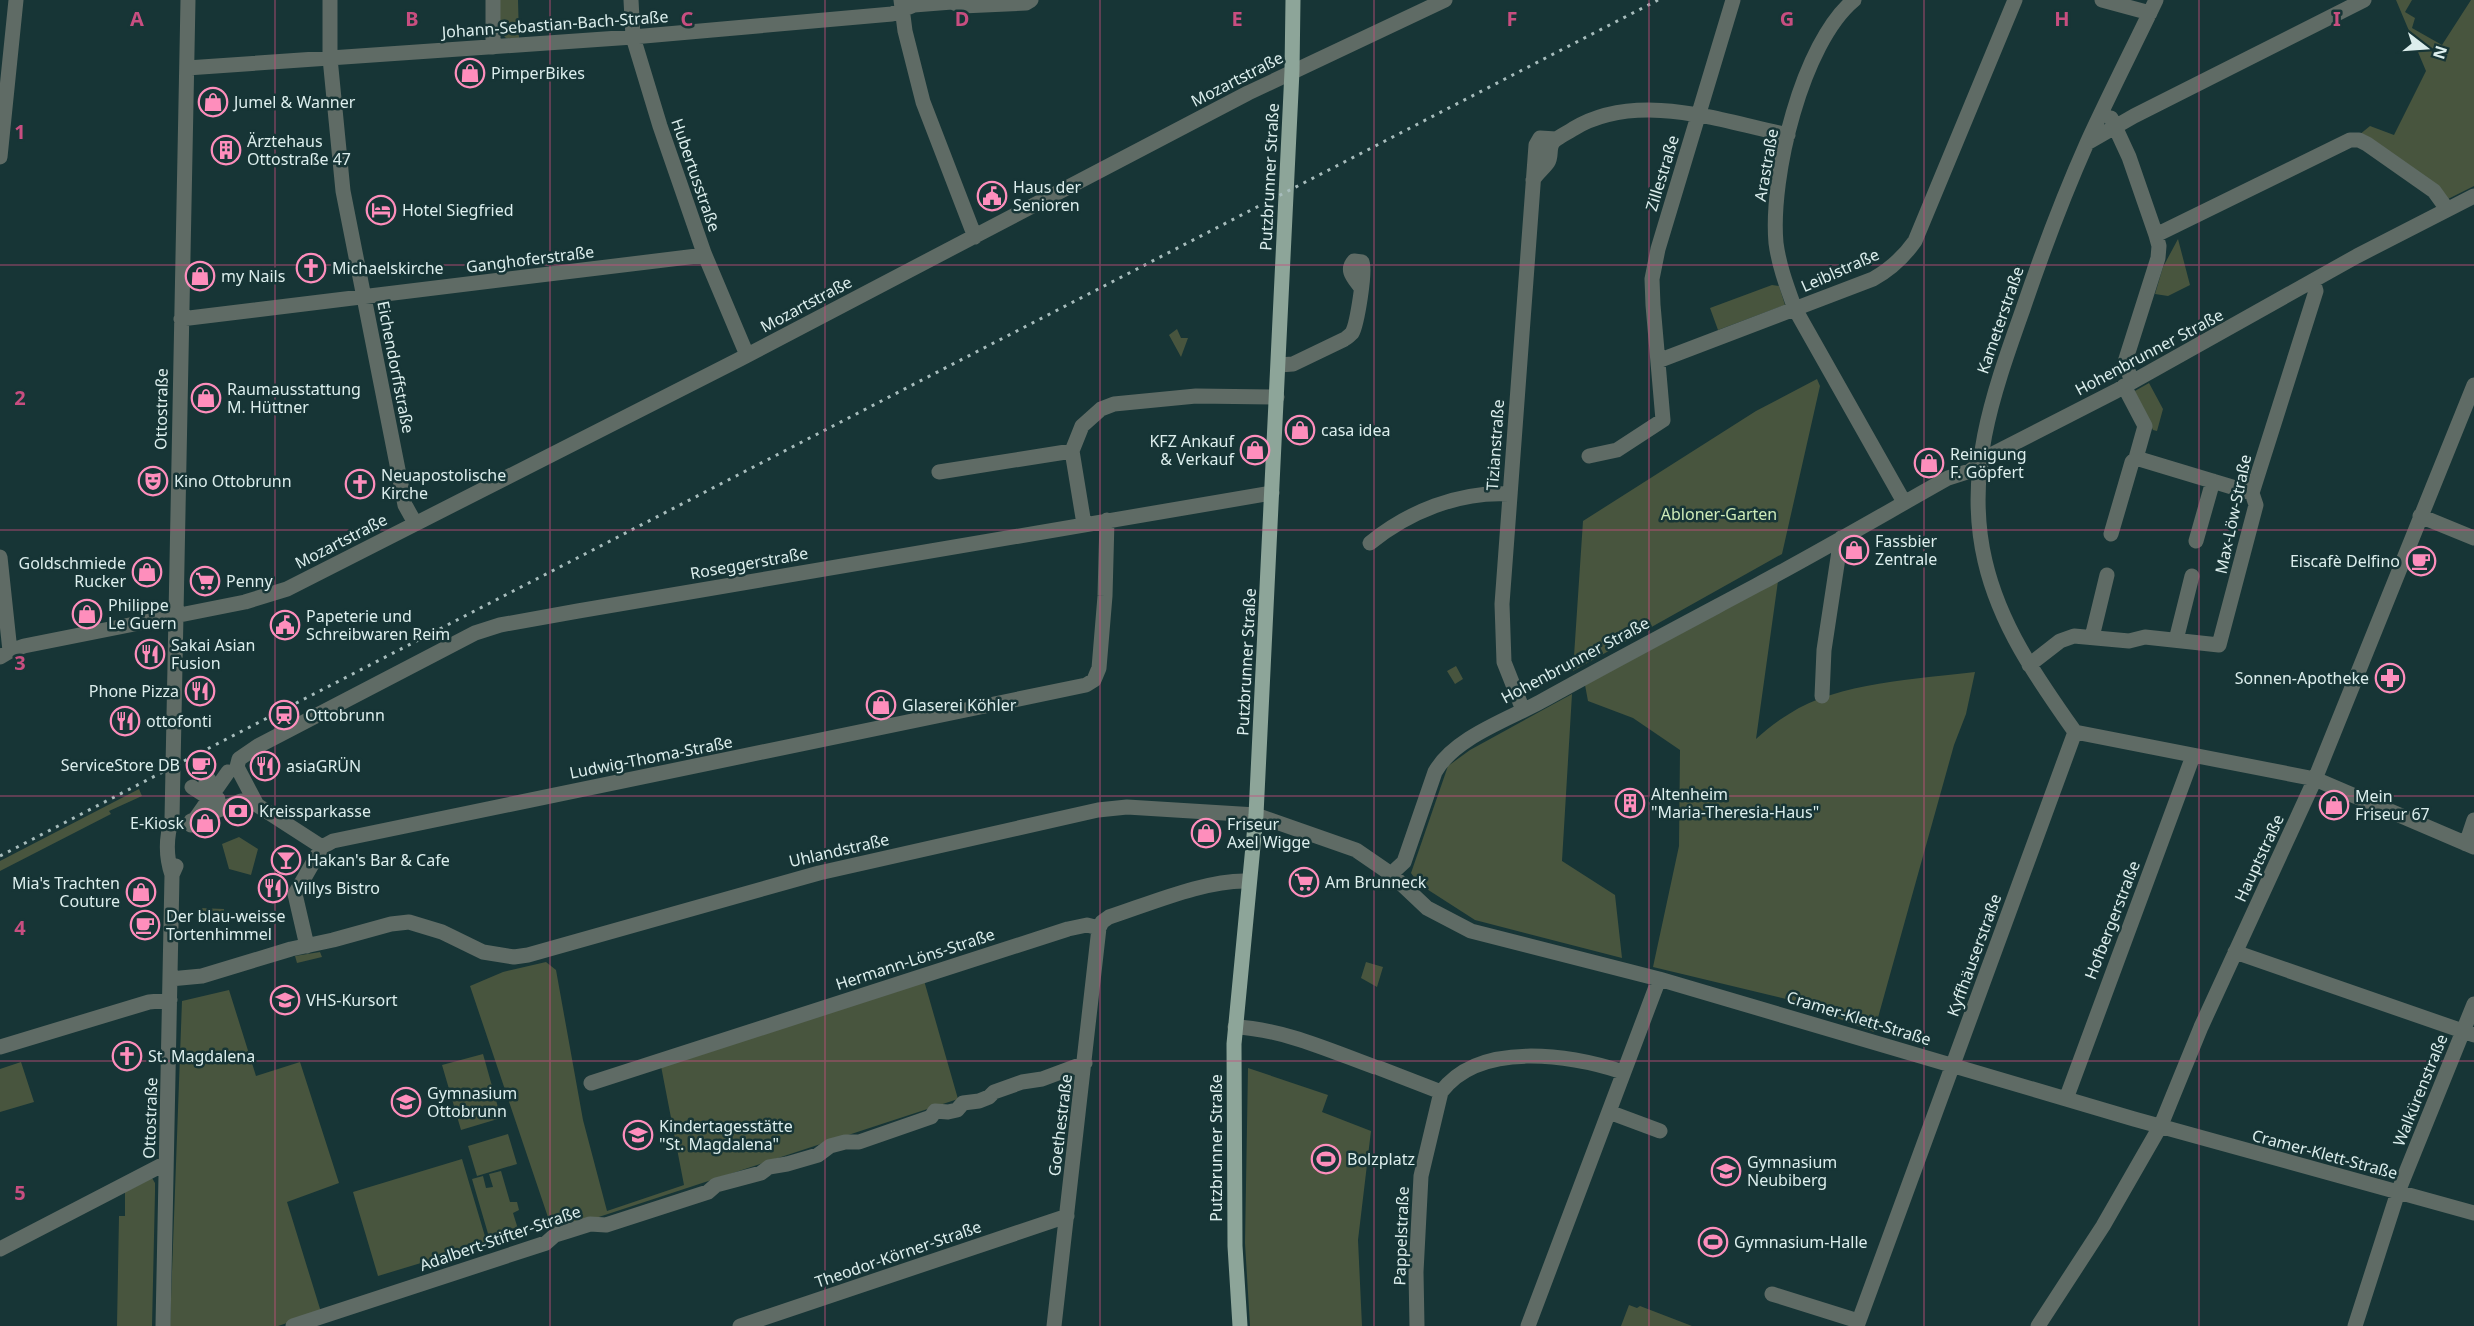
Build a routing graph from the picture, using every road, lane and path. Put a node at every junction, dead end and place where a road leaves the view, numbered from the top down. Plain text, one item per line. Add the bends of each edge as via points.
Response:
1 (16, 0) edge
2 (188, 0) edge
3 (330, 0) edge
4 (493, 0) edge
5 (631, 0) edge
6 (1031, 0) edge
7 (1293, 0) edge
8 (1445, 0) edge
9 (1733, 0) edge
10 (1854, 0) edge
11 (2015, 0) edge
12 (2102, 0) edge
13 (2364, 0) edge
14 (901, 5) edge
15 (2153, 6) edge
16 (633, 37) junction
17 (492, 47) junction
18 (330, 58) junction
19 (187, 68) junction
20 (1292, 71) junction
21 (2104, 108) junction
22 (1699, 116) junction
23 (2, 125) edge
24 (2116, 126) junction
25 (1788, 135) junction
26 (2087, 143) junction
27 (0, 157) edge
28 (2474, 196) edge
29 (2447, 209) junction
30 (2156, 235) junction
31 (975, 237) junction
32 (705, 255) junction
33 (2313, 281) junction
34 (1361, 288) dead end
35 (365, 297) junction
36 (1795, 309) junction
37 (181, 319) junction
38 (747, 355) junction
39 (1658, 361) junction
40 (1279, 365) junction
41 (2128, 384) junction
42 (2474, 386) edge
43 (1277, 397) junction
44 (1072, 451) junction
45 (1589, 456) dead end
46 (2136, 458) junction
47 (1981, 463) junction
48 (939, 472) dead end
49 (2213, 481) junction
50 (1272, 492) junction
51 (2252, 493) junction
52 (1509, 494) junction
53 (1904, 502) junction
54 (2420, 516) junction
55 (1107, 520) junction
56 (415, 523) junction
57 (1084, 524) junction
58 (2111, 534) dead end
59 (1841, 538) junction
60 (2474, 538) edge
61 (2196, 541) dead end
62 (1370, 543) dead end
63 (0, 557) edge
64 (2107, 575) dead end
65 (2192, 576) dead end
66 (175, 617) junction
67 (2092, 637) junction
68 (2176, 640) junction
69 (5, 654) edge
70 (2029, 665) junction
71 (1822, 696) dead end
72 (1523, 710) junction
73 (2075, 732) junction
74 (2193, 756) junction
75 (2315, 779) junction
76 (247, 798) junction
77 (202, 802) dead end
78 (1256, 814) junction
79 (2474, 820) edge
80 (2470, 846) edge
81 (322, 848) junction
82 (1391, 874) junction
83 (1249, 881) junction
84 (1100, 928) junction
85 (307, 946) junction
86 (2235, 952) junction
87 (170, 979) junction
88 (1659, 979) junction
89 (170, 1000) junction
90 (2474, 1004) edge
91 (1235, 1027) junction
92 (2469, 1033) edge
93 (0, 1047) edge
94 (1085, 1063) junction
95 (1953, 1065) junction
96 (1623, 1072) junction
97 (591, 1083) dead end
98 (1441, 1092) junction
99 (2066, 1099) junction
100 (1609, 1112) junction
101 (2161, 1125) junction
102 (1660, 1131) dead end
103 (166, 1163) junction
104 (2398, 1192) junction
105 (2474, 1213) edge
106 (1067, 1216) junction
107 (0, 1250) edge
108 (1772, 1294) dead end
109 (1858, 1323) edge
110 (163, 1326) edge
111 (293, 1326) edge
112 (740, 1326) edge
113 (1054, 1326) edge
114 (1240, 1326) edge
115 (1417, 1326) edge
116 (1528, 1326) edge
117 (2038, 1326) edge
118 (2355, 1326) edge

1 - 23 street
2 - 19 street, Ottostraße
3 - 18 street, Eichendorffstraße
4 - 17 street
5 - 16 street, Hubertusstraße
6 - 14 street, Johann-Sebastian-Bach-Straße via 962,6 952,2
7 - 20 main road, Putzbrunner Straße
8 - 20 street, Mozartstraße
9 - 22 street, Zillestraße
10 - 25 street, Arastraße via 1815,55
11 - 36 street, Leiblstraße via 1915,242 1903,258 1873,279
12 - 15 street
13 - 24 street
14 - 16 street, Johann-Sebastian-Bach-Straße via 892,14
14 - 31 street via 923,102
15 - 21 street, Kameterstraße
16 - 17 street, Johann-Sebastian-Bach-Straße
16 - 32 street, Hubertusstraße
17 - 18 street, Johann-Sebastian-Bach-Straße
18 - 19 street, Johann-Sebastian-Bach-Straße
18 - 35 street, Eichendorffstraße via 343,191
19 - 37 street, Ottostraße
20 - 31 street, Mozartstraße
20 - 40 main road, Putzbrunner Straße
21 - 24 street
21 - 26 street, Kameterstraße
22 - 25 street, Tizianstraße
22 - 39 street, Zillestraße via 1652,279
22 - 52 street, Tizianstraße via 1648,111 1600,115 1556,139 1537,141
23 - 27 street
24 - 26 street
24 - 30 street
25 - 36 street, Arastraße via 1775,220 1783,277
26 - 47 street, Kameterstraße via 2057,214 2007,355 1983,435
28 - 29 street, Hohenbrunner Straße
29 - 30 street via 2434,191 2367,144 2350,140
29 - 33 street, Hohenbrunner Straße
30 - 41 street via 2157,258 2125,362
31 - 38 street, Mozartstraße
32 - 35 street, Ganghoferstraße
32 - 38 street, Hubertusstraße
33 - 41 street, Hohenbrunner Straße
33 - 51 street, Max-Löw-Straße via 2316,291
34 - 40 street via 1352,334 1293,364
35 - 37 street, Ganghoferstraße
35 - 56 street, Eichendorffstraße via 405,505
36 - 39 street, Leiblstraße
36 - 53 street, Arastraße
37 - 66 street, Ottostraße
38 - 56 street, Mozartstraße
39 - 45 street via 1663,420 1617,450
40 - 43 main road, Putzbrunner Straße
41 - 46 street via 2145,426
41 - 47 street, Hohenbrunner Straße
42 - 54 street, Hauptstraße
43 - 44 street via 1196,396 1114,404 1089,418 1078,432
43 - 50 main road, Putzbrunner Straße
44 - 48 street
44 - 57 street
46 - 49 street
46 - 58 street
47 - 53 street, Hohenbrunner Straße
47 - 70 street, Kameterstraße via 1977,505 1984,560 2000,611
49 - 51 street
49 - 61 street
50 - 55 street, Roseggerstraße
50 - 78 main road, Putzbrunner Straße
51 - 68 street, Max-Löw-Straße via 2256,505 2219,645
52 - 62 street via 1473,495 1443,503 1388,528
52 - 72 street, Tizianstraße via 1502,635 1504,662
53 - 59 street, Hohenbrunner Straße
54 - 60 street
54 - 75 street, Hauptstraße
55 - 57 street, Roseggerstraße
55 - 81 street, Ludwig-Thoma-Straße via 1099,668 1094,680 1077,688 353,836
56 - 66 street, Mozartstraße via 287,589
57 - 76 street, Roseggerstraße via 500,625 475,633 239,759 237,768
59 - 71 street via 1824,650
59 - 72 street, Hohenbrunner Straße
63 - 69 street
64 - 67 street
65 - 68 street, Max-Löw-Straße
66 - 69 street
66 - 87 street, Ottostraße via 172,819 168,831 172,875
67 - 68 street, Max-Löw-Straße
67 - 70 street, Max-Löw-Straße via 2074,636 2061,641
70 - 73 street, Kameterstraße
72 - 82 street, Hohenbrunner Straße via 1504,718 1441,762 1404,862
73 - 74 street
73 - 95 street, Kyffhäuserstraße
74 - 75 street
74 - 99 street, Hofbergerstraße
75 - 80 street
75 - 86 street, Hauptstraße
76 - 77 street
76 - 81 street, Roseggerstraße
78 - 82 street, Cramer-Klett-Straße via 1356,850
78 - 83 main road, Putzbrunner Straße
78 - 85 street, Uhlandstraße via 1127,807 1098,810 819,873 514,957 483,952 423,925 400,923
79 - 80 street
81 - 85 street via 295,894
82 - 88 street, Cramer-Klett-Straße via 1427,908 1471,931
83 - 84 street via 1215,884 1175,896 1109,917
83 - 91 main road, Putzbrunner Straße
84 - 94 street, Goethestraße
84 - 97 street, Hermann-Löns-Straße via 1087,925 1059,932
85 - 87 street, Uhlandstraße via 202,976
86 - 92 street
86 - 101 street, Hauptstraße
87 - 89 street, Ottostraße
88 - 95 street, Cramer-Klett-Straße
88 - 96 street
89 - 93 street via 149,1002
89 - 103 street, Ottostraße
90 - 92 street, Walkürenstraße
91 - 98 street via 1291,1038
91 - 114 main road, Putzbrunner Straße via 1235,1246
92 - 104 street, Walkürenstraße
94 - 106 street, Goethestraße
94 - 111 street, Adalbert-Stifter-Straße via 994,1092 979,1101 963,1103 957,1110 935,1111 931,1117 859,1142 830,1146 818,1155 733,1179 708,1192 606,1225 590,1224 561,1233 546,1243
95 - 99 street, Cramer-Klett-Straße
95 - 109 street, Kyffhäuserstraße
96 - 98 street via 1590,1061 1539,1055 1477,1065 1455,1076
96 - 100 street
98 - 115 street, Pappelstraße via 1421,1176
99 - 101 street, Cramer-Klett-Straße
100 - 102 street
100 - 116 street
101 - 104 street, Cramer-Klett-Straße
101 - 117 street, Hauptstraße via 2108,1220
103 - 107 street
103 - 110 street, Ottostraße
104 - 105 street, Cramer-Klett-Straße
104 - 118 street, Walkürenstraße
106 - 112 street, Theodor-Körner-Straße
106 - 113 street, Goethestraße
108 - 109 street

